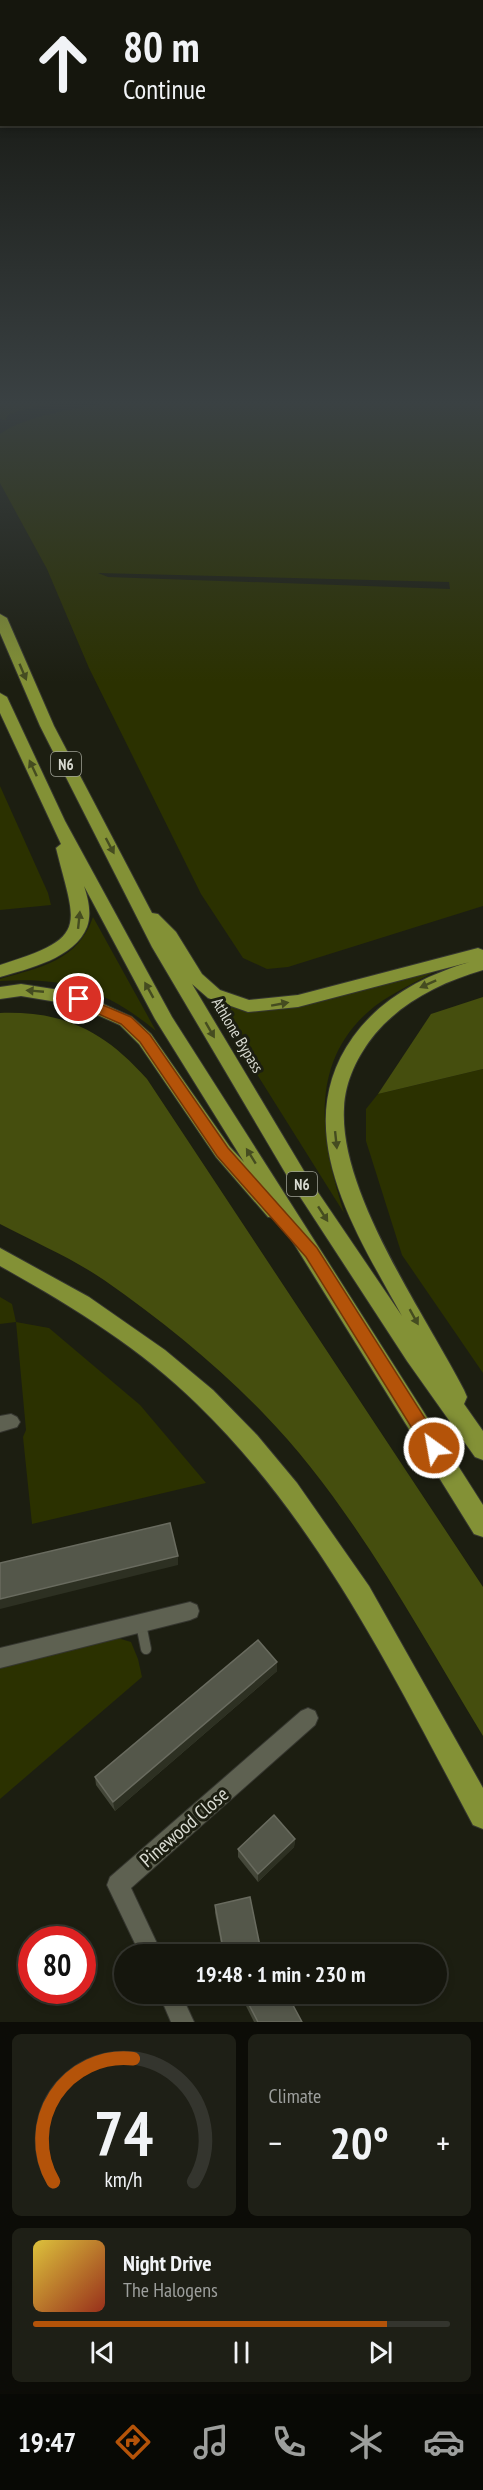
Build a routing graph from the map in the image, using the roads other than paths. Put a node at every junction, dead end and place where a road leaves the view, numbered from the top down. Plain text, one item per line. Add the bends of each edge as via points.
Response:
1 (0, 618) edge
2 (0, 697) edge
3 (57, 821) junction
4 (141, 906) junction
5 (483, 953) edge
6 (483, 964) edge
7 (0, 971) edge
8 (0, 993) edge
9 (311, 1253) junction
10 (0, 1256) edge
11 (483, 1450) edge
12 (483, 1526) edge
13 (190, 1611) dead end
14 (141, 1624) junction
15 (146, 1648) dead end
16 (0, 1658) edge
17 (308, 1718) dead end
18 (483, 1815) edge
19 (146, 1944) edge
20 (175, 2004) edge
21 (183, 2022) edge

1 -> 4 highway, Athlone Bypass / N6 via 47,726
3 -> 2 highway, N6
7 -> 3 highway via 43,957 68,942 78,930 82,919 79,900
9 -> 3 highway, N6 via 164,1019
4 -> 5 highway via 170,936 196,978 214,994 248,1006 298,1001
4 -> 11 highway, Athlone Bypass / N6 via 300,1181
6 -> 11 highway via 418,989 372,1024 352,1050 338,1086 333,1117 337,1151 364,1225
9 -> 8 highway via 223,1152 145,1039 126,1020 68,997 21,990
9 - 12 highway, N6
10 - 18 highway via 64,1291 129,1335 206,1398 270,1468 330,1548 372,1614
13 - 14 street
14 - 15 lane
14 - 16 street
17 - 19 street, Pinewood Close via 118,1885
20 - 21 street

